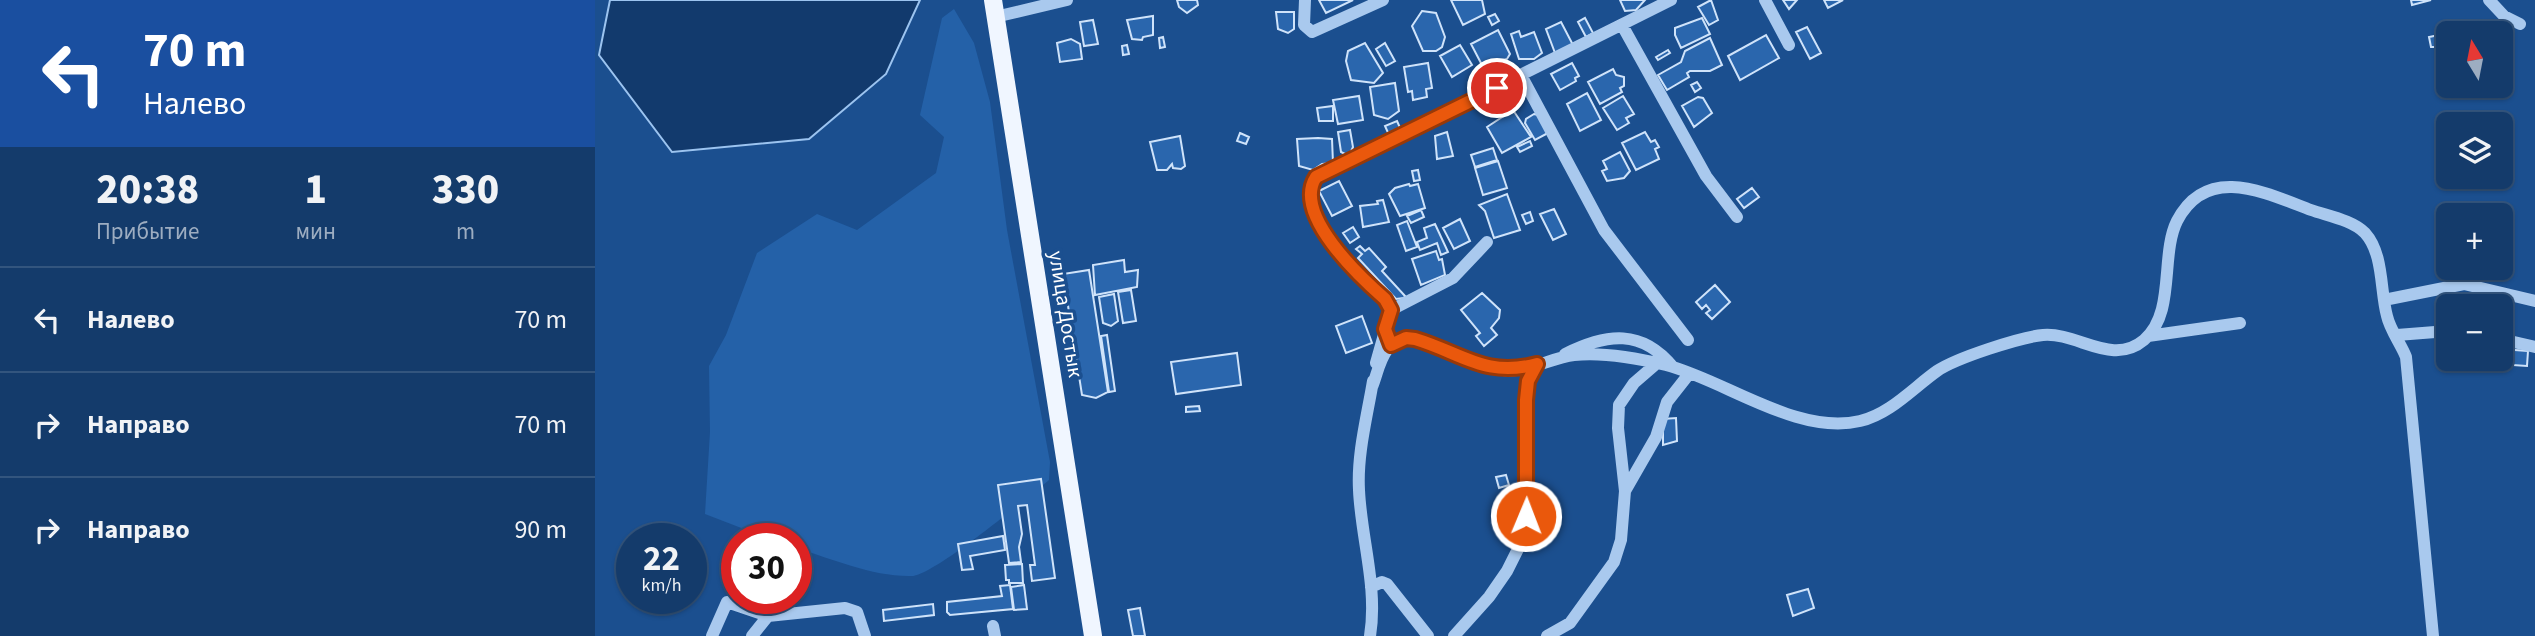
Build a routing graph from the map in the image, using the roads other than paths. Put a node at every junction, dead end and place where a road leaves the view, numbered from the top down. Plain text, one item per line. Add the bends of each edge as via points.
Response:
1 (1067, 0) edge
2 (1305, 0) edge
3 (1383, 0) edge
4 (1671, 0) edge
5 (1765, 0) edge
6 (2489, 0) edge
7 (996, 6) edge
8 (1016, 6) edge
9 (2520, 24) dead end
10 (1622, 25) junction
11 (1789, 45) dead end
12 (1521, 75) junction
13 (1737, 217) dead end
14 (1487, 242) dead end
15 (2384, 300) junction
16 (2535, 300) edge
17 (1391, 310) junction
18 (2240, 323) dead end
19 (1385, 329) junction
20 (2436, 332) edge
21 (2397, 335) junction
22 (2148, 336) junction
23 (1688, 340) dead end
24 (2513, 342) edge
25 (1391, 345) junction
26 (2535, 347) edge
27 (1552, 360) junction
28 (1656, 363) junction
29 (1537, 364) junction
30 (1674, 368) junction
31 (1689, 374) junction
32 (1372, 387) junction
33 (1625, 491) junction
34 (1371, 587) junction
35 (768, 616) junction
36 (712, 636) edge
37 (752, 636) edge
38 (865, 636) edge
39 (1093, 636) edge
40 (1370, 636) edge
41 (1428, 636) edge
42 (1454, 636) edge
43 (1547, 636) edge
44 (2433, 636) edge

1 - 8 street
2 - 3 street via 1304,25 1312,32
4 - 10 street
5 - 11 street
6 - 9 street
7 - 8 street
7 - 39 main road, улица Достык
10 - 12 street
10 - 13 street via 1706,176
12 - 17 street via 1312,183 1315,218
12 - 23 street via 1604,230
14 - 17 street via 1453,278
15 - 16 street via 2464,284
15 - 21 street via 2387,320
15 - 22 street via 2377,255 2365,233 2279,195 2218,187 2188,204 2176,222 2165,297
17 - 19 street
18 - 22 street
19 - 25 street
19 - 32 street
20 - 21 street
21 - 44 street via 2406,357
22 - 31 street via 2126,351 2105,350 2062,337 2034,336 1961,358 1882,412 1838,423 1796,417
24 - 26 street
25 - 29 street via 1415,339 1473,363 1505,370
25 - 32 street
27 - 28 street via 1606,355
27 - 29 street
27 - 30 street via 1580,346 1624,338 1644,340
28 - 30 street
28 - 33 street via 1619,405
29 - 42 street via 1528,381 1526,400 1526,516 1520,545 1489,597
30 - 31 street
31 - 33 street via 1667,402 1656,437
32 - 34 street via 1359,466
33 - 43 street via 1621,540 1614,562 1570,623
34 - 40 street
34 - 41 street via 1387,584
35 - 36 street via 727,602
35 - 37 street
35 - 38 street via 845,608 857,612

